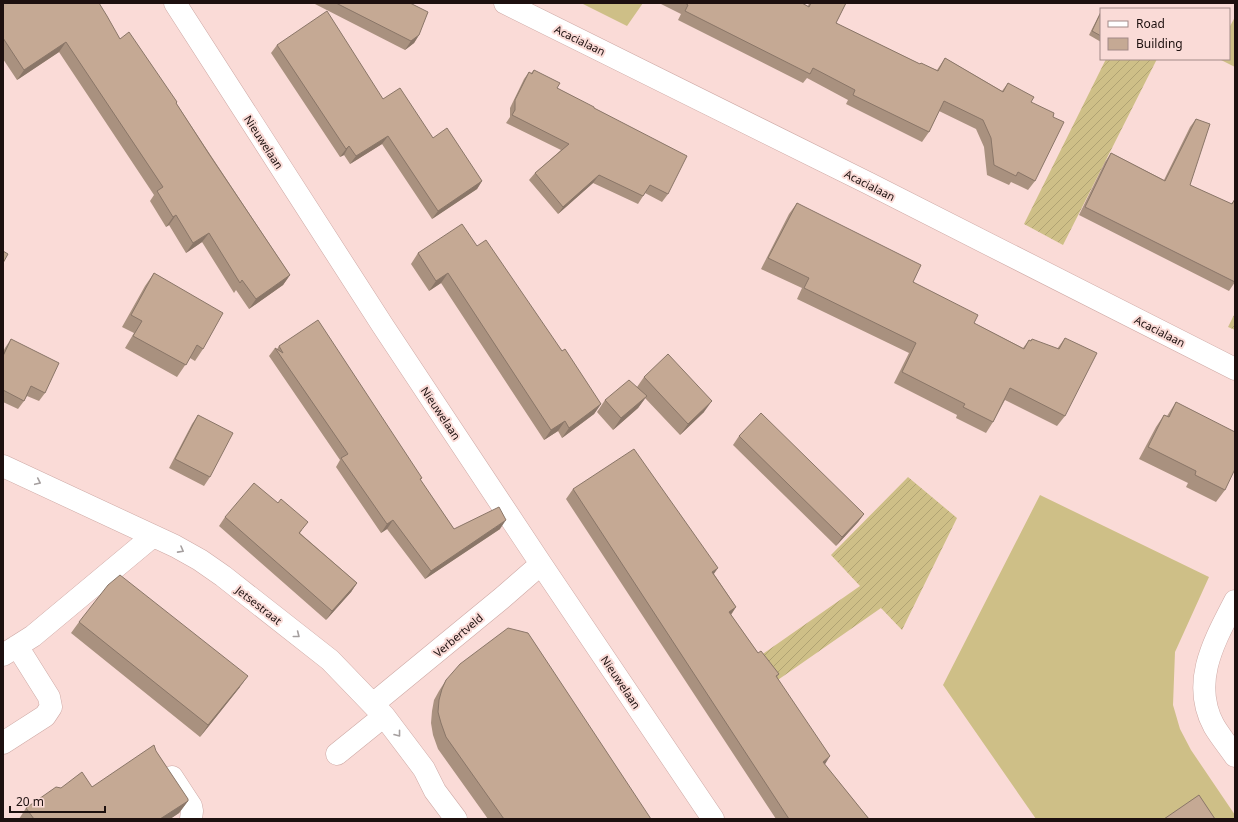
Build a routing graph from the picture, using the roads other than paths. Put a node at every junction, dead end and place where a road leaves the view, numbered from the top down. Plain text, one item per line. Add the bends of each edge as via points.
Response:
1 (175, 3) edge
2 (505, 3) edge
3 (1235, 369) edge
4 (3, 466) edge
5 (153, 536) junction
6 (541, 564) junction
7 (1235, 601) edge
8 (10, 651) edge
9 (378, 710) junction
10 (3, 743) edge
11 (337, 754) dead end
12 (1235, 756) edge
13 (162, 762) edge
14 (191, 819) edge
15 (456, 819) edge
16 (713, 819) edge

1 - 6 street, Nieuwelaan via 383,326
2 - 3 street, Acacialaan
4 -> 5 street, Jetsestraat
5 - 8 street via 33,636
5 -> 9 street, Jetsestraat via 200,560 223,576 330,660
6 - 9 street, Verbertveld
6 - 16 street, Nieuwelaan
7 - 12 street via 1214,641 1205,670 1205,692 1206,704 1214,726
8 - 10 street via 49,697 50,707 45,716
9 - 11 street, Verbertveld
9 -> 15 street, Jetsestraat via 424,769 435,791
13 - 14 street via 190,806

